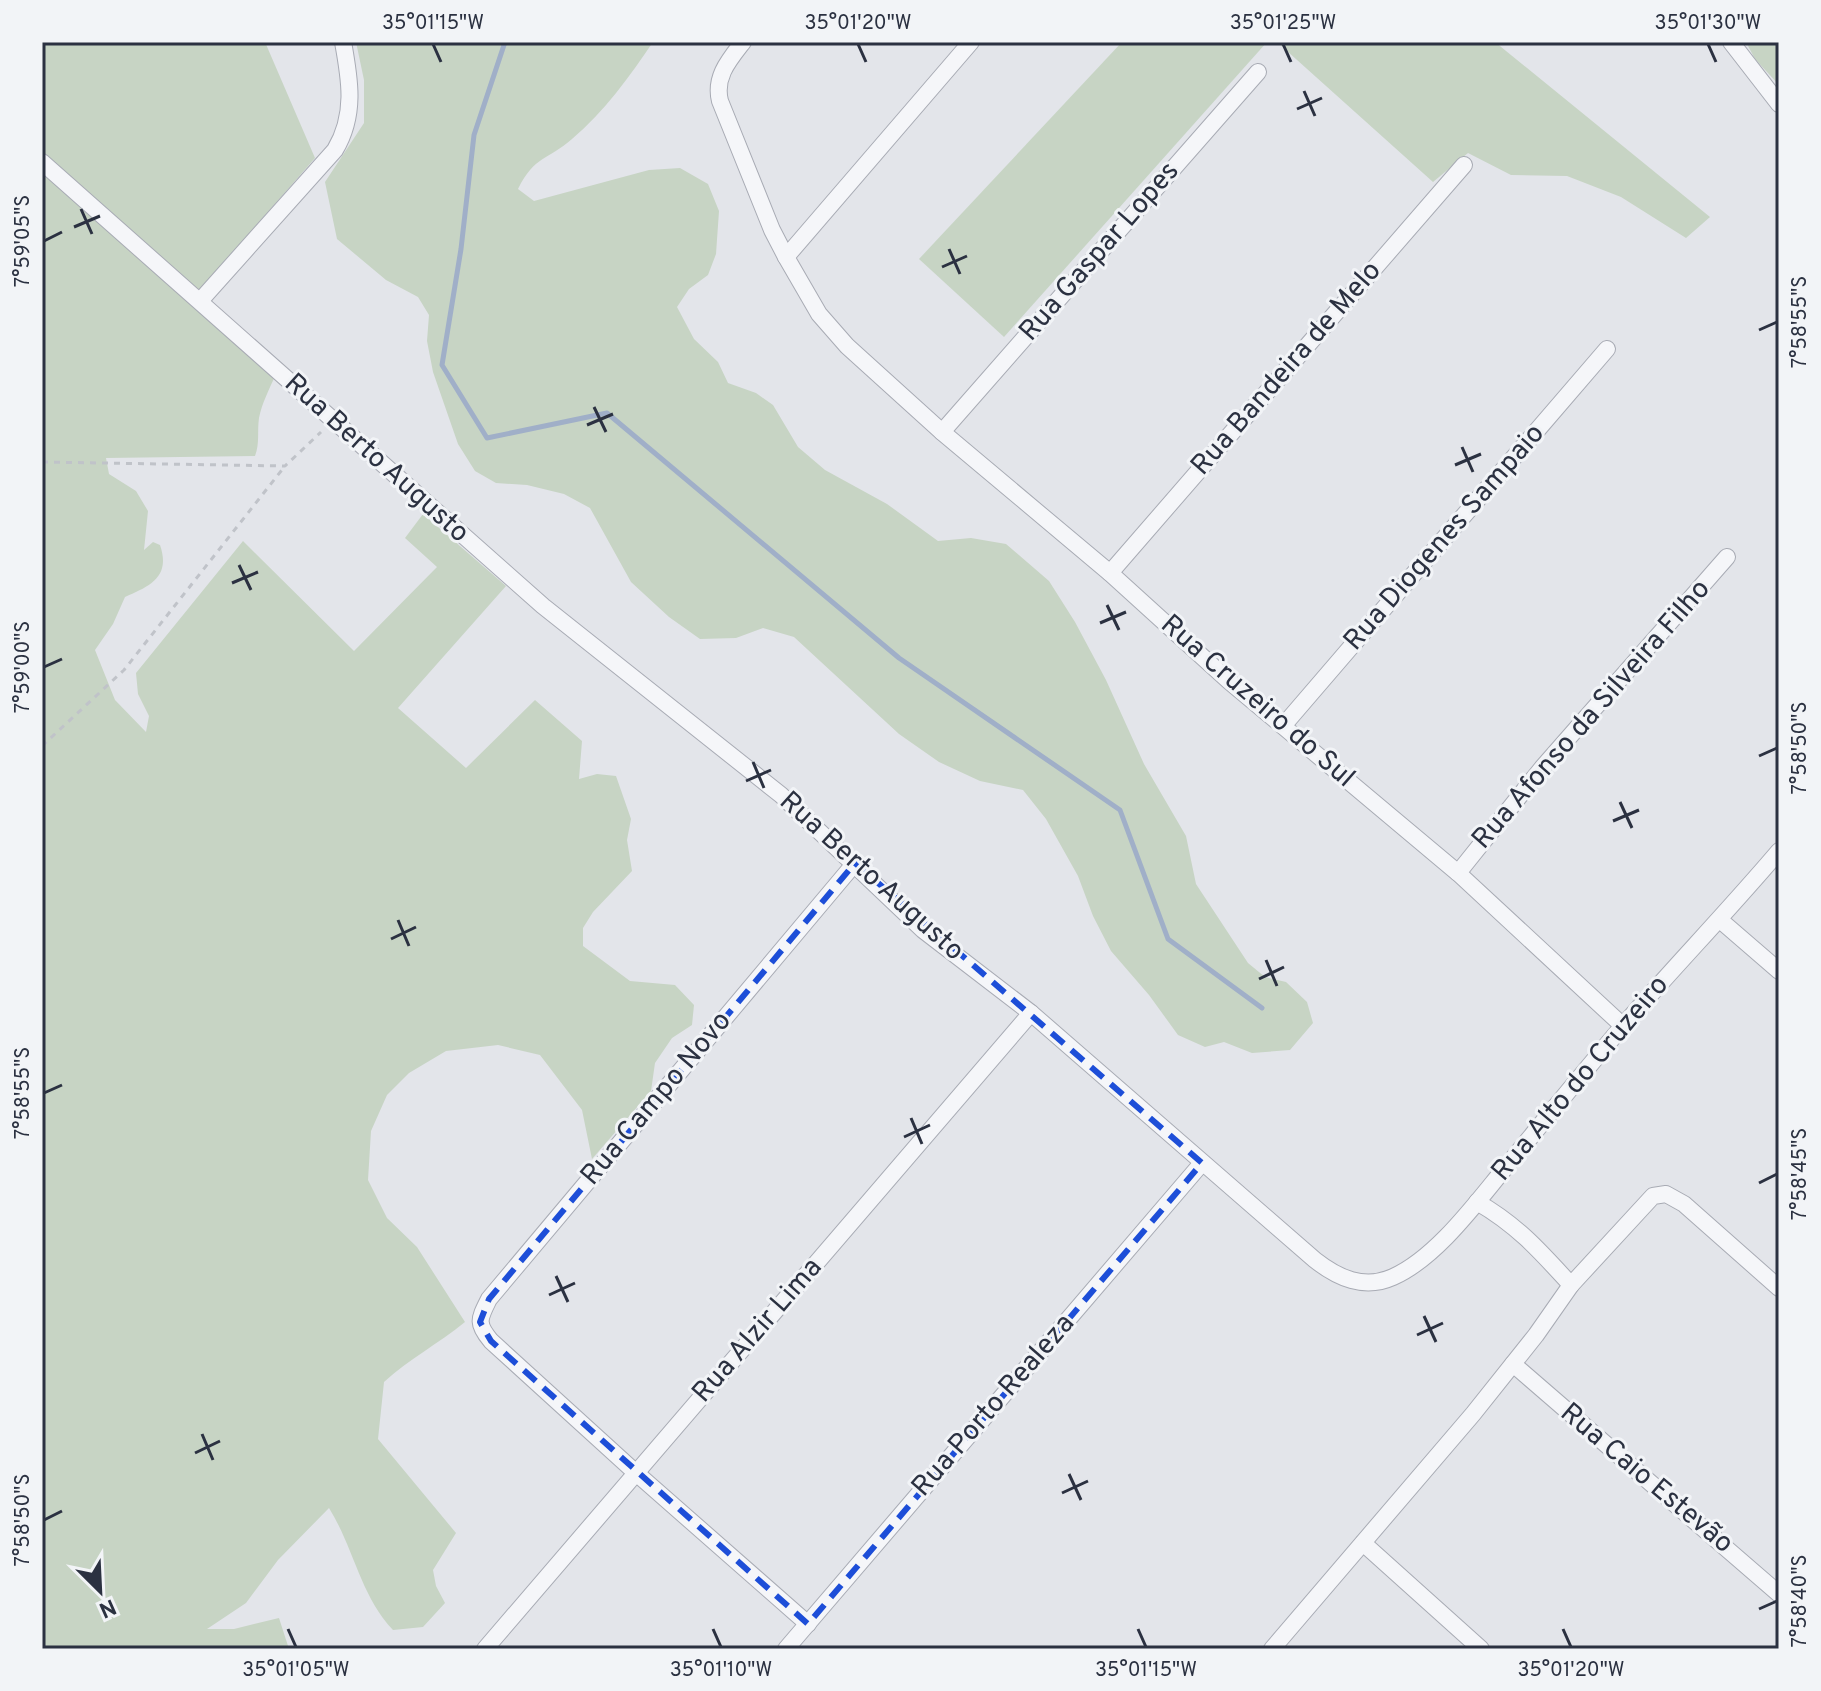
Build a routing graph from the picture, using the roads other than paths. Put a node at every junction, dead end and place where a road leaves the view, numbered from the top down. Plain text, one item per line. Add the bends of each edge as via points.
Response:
1 (343, 42) edge
2 (743, 42) edge
3 (971, 42) edge
4 (1731, 42) edge
5 (1258, 72) dead end
6 (1779, 104) edge
7 (42, 162) edge
8 (1464, 165) dead end
9 (786, 257) junction
10 (200, 301) junction
11 (1607, 349) dead end
12 (942, 432) junction
13 (1727, 557) dead end
14 (1110, 573) junction
15 (1283, 726) junction
16 (1779, 851) edge
17 (855, 863) junction
18 (1458, 873) junction
19 (1720, 920) junction
20 (1779, 971) edge
21 (1031, 1013) junction
22 (1623, 1026) junction
23 (1202, 1163) junction
24 (1477, 1202) junction
25 (1366, 1283) joint
26 (1571, 1285) junction
27 (1779, 1288) edge
28 (1513, 1364) junction
29 (635, 1472) junction
30 (1363, 1543) junction
31 (1779, 1594) edge
32 (808, 1624) junction
33 (485, 1649) edge
34 (786, 1649) edge
35 (1272, 1649) edge
36 (1481, 1649) edge

1 - 10 street via 350,107 341,140
2 - 9 street, Rua Cruzeiro do Sul via 723,71 718,95
3 - 9 street
4 - 6 street
5 - 12 street, Rua Gaspar Lopes
7 - 10 street, Rua Berto Augusto
8 - 14 street, Rua Bandeira de Melo
9 - 12 street, Rua Cruzeiro do Sul via 819,314 866,366
10 - 17 street, Rua Berto Augusto via 543,606 781,795
11 - 15 street, Rua Diogenes Sampaio
12 - 14 street, Rua Cruzeiro do Sul
13 - 18 street, Rua Afonso da Silveira Filho via 1542,768
14 - 15 street, Rua Cruzeiro do Sul
15 - 18 street, Rua Cruzeiro do Sul
16 - 19 street, Rua Alto do Cruzeiro
17 - 21 street, Rua Berto Augusto via 923,930
17 - 29 street, Rua Campo Novo via 489,1299 480,1322 491,1341
18 - 22 street, Rua Cruzeiro do Sul
19 - 20 street
19 - 22 street, Rua Alto do Cruzeiro
21 - 23 street, Rua Berto Augusto
21 - 29 street, Rua Alzir Lima
22 - 24 street, Rua Alto do Cruzeiro
23 - 25 street, Rua Berto Augusto via 1329,1272
23 - 32 street, Rua Porto Realeza
24 - 25 street, Rua Alto do Cruzeiro via 1424,1257 1397,1275
24 - 26 street via 1530,1239
26 - 27 street via 1653,1196 1666,1194
26 - 28 street
28 - 30 street
28 - 31 street, Rua Caio Estevão
29 - 32 street
29 - 33 street, Rua Alzir Lima
30 - 35 street
30 - 36 street
32 - 34 street, Rua Porto Realeza

